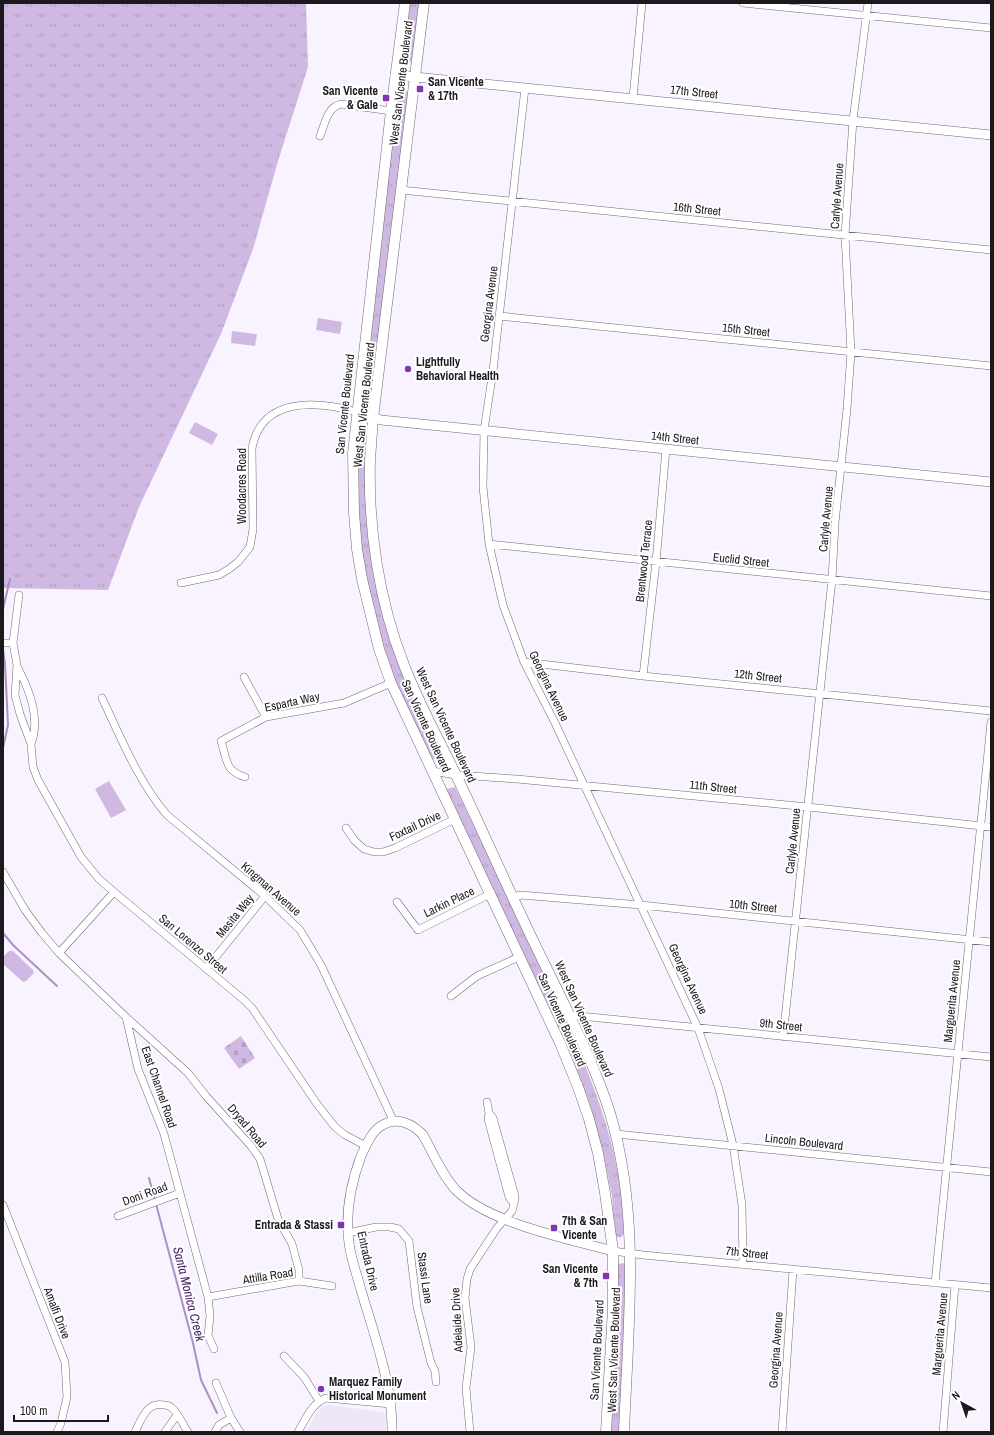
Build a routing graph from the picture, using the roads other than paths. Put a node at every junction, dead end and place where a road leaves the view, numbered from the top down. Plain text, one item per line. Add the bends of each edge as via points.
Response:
1 (405, 3) edge
2 (424, 3) edge
3 (642, 3) edge
4 (743, 3) edge
5 (868, 3) edge
6 (867, 15) junction
7 (991, 28) edge
8 (395, 75) junction
9 (414, 77) junction
10 (525, 88) junction
11 (633, 98) junction
12 (391, 111) junction
13 (853, 120) junction
14 (991, 134) edge
15 (320, 136) dead end
16 (401, 190) junction
17 (512, 202) junction
18 (845, 235) junction
19 (991, 250) edge
20 (499, 316) junction
21 (851, 352) junction
22 (991, 366) edge
23 (357, 412) junction
24 (373, 418) junction
25 (484, 430) junction
26 (666, 449) junction
27 (841, 467) junction
28 (991, 482) edge
29 (490, 544) junction
30 (656, 562) junction
31 (832, 580) junction
32 (181, 583) dead end
33 (19, 595) dead end
34 (991, 596) edge
35 (3, 643) edge
36 (13, 643) junction
37 (524, 662) junction
38 (17, 665) junction
39 (643, 676) junction
40 (244, 677) dead end
41 (392, 683) junction
42 (820, 694) junction
43 (102, 698) dead end
44 (991, 711) edge
45 (266, 717) junction
46 (991, 722) edge
47 (31, 744) junction
48 (432, 771) junction
49 (456, 775) junction
50 (245, 777) dead end
51 (584, 785) junction
52 (808, 807) junction
53 (455, 819) junction
54 (981, 826) junction
55 (991, 827) edge
56 (346, 828) dead end
57 (3, 872) edge
58 (114, 892) junction
59 (490, 894) junction
60 (265, 896) junction
61 (512, 897) junction
62 (398, 902) dead end
63 (641, 905) junction
64 (796, 921) junction
65 (969, 940) junction
66 (991, 942) edge
67 (59, 953) junction
68 (519, 957) junction
69 (206, 969) junction
70 (451, 996) dead end
71 (570, 1015) junction
72 (126, 1017) junction
73 (698, 1028) junction
74 (784, 1037) junction
75 (958, 1053) junction
76 (991, 1057) edge
77 (487, 1102) dead end
78 (393, 1120) junction
79 (616, 1134) junction
80 (733, 1145) junction
81 (366, 1146) junction
82 (947, 1168) junction
83 (991, 1172) edge
84 (180, 1193) junction
85 (3, 1205) edge
86 (118, 1216) dead end
87 (505, 1219) junction
88 (348, 1232) junction
89 (613, 1251) junction
90 (631, 1254) junction
91 (743, 1265) junction
92 (793, 1270) junction
93 (299, 1281) junction
94 (935, 1283) junction
95 (955, 1285) junction
96 (332, 1286) dead end
97 (991, 1288) edge
98 (208, 1297) junction
99 (214, 1349) dead end
100 (284, 1356) dead end
101 (436, 1382) dead end
102 (216, 1383) dead end
103 (319, 1401) junction
104 (391, 1404) junction
105 (177, 1415) junction
106 (231, 1418) junction
107 (57, 1432) edge
108 (135, 1432) edge
109 (165, 1432) edge
110 (188, 1432) edge
111 (215, 1432) edge
112 (240, 1432) edge
113 (298, 1432) edge
114 (392, 1432) edge
115 (470, 1432) edge
116 (606, 1432) edge
117 (624, 1432) edge
118 (782, 1432) edge
119 (943, 1432) edge

1 - 8 main road, San Vicente Boulevard
2 - 9 main road, West San Vicente Boulevard
3 - 11 street
4 - 6 street
5 - 6 street, Carlyle Avenue
6 - 7 street
6 - 13 street, Carlyle Avenue
8 - 9 street, 17th Street
8 - 12 main road, San Vicente Boulevard
9 - 10 street, 17th Street
9 - 16 main road, West San Vicente Boulevard
10 - 11 street, 17th Street
10 - 17 street, Georgina Avenue
11 - 13 street, 17th Street
12 - 15 street via 335,105 329,112
12 - 23 main road, San Vicente Boulevard
13 - 14 street, 17th Street
13 - 18 street, Carlyle Avenue
16 - 17 street, 16th Street
16 - 24 main road, West San Vicente Boulevard
17 - 18 street, 16th Street
17 - 20 street, Georgina Avenue
18 - 19 street, 16th Street
18 - 21 street, Carlyle Avenue
20 - 21 street, 15th Street
20 - 25 street, Georgina Avenue
21 - 22 street, 15th Street
21 - 27 street, Carlyle Avenue
23 - 24 street, 14th Street
23 - 32 street, Woodacres Road via 308,404 275,413 262,424 253,440 252,448 253,529 250,547 238,562 219,575
23 - 41 main road, San Vicente Boulevard via 352,485 357,549 369,612
24 - 25 street, 14th Street
24 - 49 main road, West San Vicente Boulevard via 370,460 371,510 384,600 403,664
25 - 26 street, 14th Street
25 - 29 street, Georgina Avenue via 483,487
26 - 27 street, 14th Street
26 - 30 street, Brentwood Terrace
27 - 28 street, 14th Street
27 - 31 street, Carlyle Avenue
29 - 30 street, Euclid Street
29 - 37 street, Georgina Avenue via 503,605
30 - 31 street, Euclid Street
30 - 39 street, Brentwood Terrace
31 - 34 street, Euclid Street
31 - 42 street, Carlyle Avenue
33 - 36 street, San Lorenzo Street
35 - 36 street
36 - 38 street, San Lorenzo Street
37 - 39 street, 12th Street
37 - 51 street, Georgina Avenue
38 - 47 street, San Lorenzo Street via 15,695
38 - 47 street, San Lorenzo Street via 35,716
39 - 42 street, 12th Street
40 - 45 street
41 - 45 street, Esparta Way via 344,703
41 - 48 main road, San Vicente Boulevard
42 - 44 street, 12th Street
42 - 52 street, Carlyle Avenue
43 - 60 street, Kingman Avenue via 144,784 159,806
45 - 50 street, Esparta Way via 221,741 230,769
46 - 54 street, Marguerita Avenue
47 - 58 street, San Lorenzo Street via 33,767 38,780 63,825 81,857
48 - 49 street, 11th Street
48 - 53 main road, San Vicente Boulevard
49 - 51 street, 11th Street
49 - 61 main road, West San Vicente Boulevard
51 - 52 street, 11th Street
51 - 63 street, Georgina Avenue
52 - 54 street, 11th Street
52 - 64 street, Carlyle Avenue
53 - 56 street, Foxtail Drive via 383,852 364,849
53 - 59 main road, San Vicente Boulevard
54 - 55 street, 11th Street
54 - 65 street, Marguerita Avenue
57 - 67 street via 25,910
58 - 67 street
58 - 69 street, San Lorenzo Street
59 - 62 street, Larkin Place via 418,930
59 - 68 main road, San Vicente Boulevard
60 - 69 street, Mesita Way
60 - 78 street, Kingman Avenue via 300,930 310,945
61 - 63 street, 10th Street via 521,895
61 - 71 main road, West San Vicente Boulevard
63 - 64 street, 10th Street
63 - 73 street, Georgina Avenue
64 - 65 street, 10th Street
64 - 74 street, Carlyle Avenue
65 - 66 street, 10th Street
65 - 75 street, Marguerita Avenue
67 - 72 street
68 - 70 street via 477,976
68 - 89 main road, San Vicente Boulevard via 560,1043 589,1119 606,1193
69 - 81 street, San Lorenzo Street via 252,1008 335,1127
71 - 73 street, 9th Street
71 - 79 main road, West San Vicente Boulevard via 592,1064
72 - 84 street, East Channel Road via 138,1069 164,1134
72 - 93 street, Dryad Road via 188,1073 260,1159 278,1219 292,1244 299,1270
73 - 74 street, 9th Street
73 - 80 street, Georgina Avenue via 719,1089
74 - 75 street, 9th Street
75 - 76 street, 9th Street
75 - 82 street, Marguerita Avenue
77 - 87 street, Adelaide Drive via 515,1196 512,1211
78 - 81 street, Entrada Drive via 377,1128
78 - 87 street via 412,1126 423,1135 446,1177 462,1196 475,1206
79 - 80 street, Lincoln Boulevard
79 - 90 main road, West San Vicente Boulevard via 626,1185
80 - 82 street, Lincoln Boulevard
80 - 91 street, Georgina Avenue via 742,1205
81 - 88 street, Entrada Drive via 352,1184
82 - 83 street, Lincoln Boulevard
82 - 94 street, Marguerita Avenue
84 - 86 street, Doni Road
84 - 98 street, East Channel Road
85 - 107 street, Amalfi Drive via 65,1362 67,1397
87 - 89 street, 7th Street
87 - 115 street, Adelaide Drive via 470,1269 467,1280 465,1298 471,1347 466,1388
88 - 101 street, Stassi Lane via 390,1227 399,1229 409,1241 417,1307
88 - 104 street, Entrada Drive via 352,1259 377,1343
89 - 90 street, 7th Street
89 - 116 main road, San Vicente Boulevard via 613,1308
90 - 91 street, 7th Street
90 - 117 main road, West San Vicente Boulevard
91 - 92 street, 7th Street
92 - 94 street, 7th Street
92 - 118 street, Georgina Avenue
93 - 96 street, Attilla Road
93 - 98 street, Attilla Road
94 - 95 street, 7th Street
95 - 97 street, 7th Street
95 - 119 street, Marguerita Avenue
98 - 99 street, East Channel Road via 208,1335
100 - 103 street via 304,1377
102 - 106 street
103 - 104 street via 326,1398
103 - 113 street
104 - 114 street, Entrada Drive
105 - 108 street via 166,1405 150,1407
105 - 109 street
105 - 110 street
106 - 111 street via 219,1425
106 - 112 street

